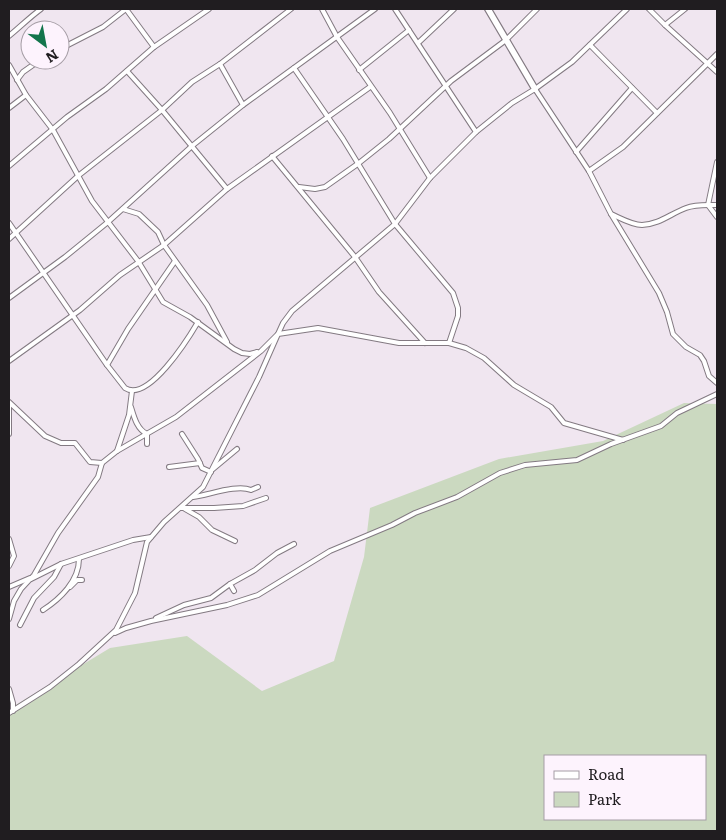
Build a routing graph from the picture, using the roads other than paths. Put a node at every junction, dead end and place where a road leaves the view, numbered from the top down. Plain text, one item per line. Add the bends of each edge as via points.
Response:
1 (41, 9) edge
2 (126, 9) edge
3 (209, 9) edge
4 (291, 9) edge
5 (322, 9) edge
6 (375, 9) edge
7 (395, 9) edge
8 (454, 9) edge
9 (488, 9) edge
10 (537, 9) edge
11 (627, 9) edge
12 (649, 9) edge
13 (685, 9) edge
14 (665, 25) junction
15 (409, 30) junction
16 (9, 36) edge
17 (337, 37) junction
18 (506, 40) junction
19 (418, 43) junction
20 (70, 44) edge
21 (590, 45) junction
22 (154, 47) junction
23 (717, 54) edge
24 (706, 63) junction
25 (220, 64) junction
26 (9, 65) edge
27 (294, 68) junction
28 (25, 70) edge
29 (359, 70) junction
30 (127, 71) junction
31 (717, 72) edge
32 (17, 80) junction
33 (370, 87) junction
34 (445, 87) junction
35 (632, 88) junction
36 (535, 89) junction
37 (26, 95) junction
38 (243, 105) junction
39 (9, 108) edge
40 (162, 110) junction
41 (657, 113) junction
42 (328, 117) junction
43 (400, 129) junction
44 (52, 130) junction
45 (476, 132) junction
46 (192, 146) junction
47 (576, 152) junction
48 (272, 156) junction
49 (717, 162) edge
50 (359, 163) junction
51 (9, 166) edge
52 (589, 171) junction
53 (78, 176) junction
54 (430, 178) junction
55 (299, 187) junction
56 (227, 189) junction
57 (708, 205) junction
58 (717, 206) edge
59 (123, 209) junction
60 (612, 214) junction
61 (717, 217) edge
62 (108, 222) junction
63 (9, 223) edge
64 (395, 224) junction
65 (16, 233) junction
66 (9, 238) edge
67 (164, 245) junction
68 (355, 257) junction
69 (138, 261) junction
70 (175, 261) junction
71 (43, 274) junction
72 (156, 289) junction
73 (9, 298) edge
74 (73, 316) junction
75 (198, 322) junction
76 (278, 334) junction
77 (424, 342) junction
78 (449, 343) junction
79 (228, 344) junction
80 (260, 351) junction
81 (9, 361) edge
82 (108, 365) junction
83 (717, 383) edge
84 (132, 391) junction
85 (717, 394) edge
86 (9, 402) edge
87 (130, 403) junction
88 (9, 406) edge
89 (9, 434) edge
90 (147, 434) junction
91 (182, 434) dead end
92 (623, 440) junction
93 (147, 444) dead end
94 (237, 449) dead end
95 (117, 451) junction
96 (102, 463) junction
97 (200, 463) junction
98 (169, 468) dead end
99 (211, 471) junction
100 (258, 487) dead end
101 (193, 497) junction
102 (266, 498) dead end
103 (182, 508) junction
104 (152, 537) junction
105 (9, 539) edge
106 (235, 541) dead end
107 (294, 544) dead end
108 (79, 559) junction
109 (61, 564) junction
110 (9, 566) edge
111 (31, 579) junction
112 (82, 580) dead end
113 (230, 584) junction
114 (9, 586) edge
115 (234, 591) dead end
116 (64, 593) junction
117 (42, 610) dead end
118 (9, 619) edge
119 (151, 620) junction
120 (20, 625) dead end
121 (103, 641) junction
122 (9, 689) edge
123 (11, 712) edge

1 - 16 street
2 - 20 street via 103,27
2 - 22 street
3 - 22 street
4 - 25 street
5 - 17 street
6 - 17 street
7 - 15 street
8 - 19 street
9 - 18 street
10 - 18 street
11 - 21 street
12 - 14 street
13 - 14 street
14 - 24 street
15 - 19 street
15 - 29 street
17 - 27 street
17 - 29 street
18 - 34 street
18 - 36 street
19 - 34 street
21 - 35 street
21 - 36 street
22 - 30 street
23 - 24 street
24 - 31 street
24 - 41 street
25 - 38 street
25 - 40 street via 192,82
26 - 32 street
27 - 38 street
27 - 42 street
28 - 32 street
29 - 33 street
30 - 40 street
30 - 44 street
32 - 37 street
33 - 42 street
33 - 43 street
34 - 43 street
34 - 45 street
35 - 41 street
35 - 47 street
36 - 45 street
36 - 47 street
37 - 39 street
37 - 44 street
38 - 46 street
40 - 46 street
40 - 53 street
41 - 52 street via 624,147
42 - 48 street
42 - 50 street
43 - 50 street
43 - 54 street
44 - 51 street
44 - 53 street
45 - 54 street
46 - 56 street
46 - 59 street
47 - 52 street
48 - 55 street
48 - 56 street
49 - 57 street
50 - 55 street via 324,187
50 - 64 street
52 - 60 street
53 - 62 street
53 - 65 street
54 - 64 street
55 - 68 street
56 - 67 street
57 - 58 street
57 - 60 street via 688,207 666,220 640,225
57 - 61 street
59 - 62 street
59 - 67 street via 145,218 158,232
60 - 83 street via 659,293 673,334 700,355 709,376
62 - 69 street
62 - 71 street
63 - 65 street
64 - 68 street
64 - 78 street via 453,293 458,316
65 - 66 street
65 - 71 street
67 - 69 street
67 - 70 street
68 - 76 street via 292,311
68 - 77 street via 380,292
69 - 72 street
69 - 74 street
70 - 72 street
70 - 79 street via 207,305
71 - 73 street
71 - 74 street
72 - 75 street via 163,302
72 - 82 street
74 - 81 street
74 - 82 street
75 - 79 street
75 - 84 street via 168,366 140,389
76 - 77 street via 318,328 399,343
76 - 80 street
76 - 99 street
77 - 78 street
78 - 92 street via 484,358 514,385 551,407 564,423
79 - 80 street via 242,353
80 - 90 street via 176,417
82 - 84 street via 125,388
84 - 87 street
85 - 92 street via 661,426
86 - 96 street via 45,436 61,443 75,443 90,462
87 - 90 street via 137,424
87 - 95 street
88 - 89 street
90 - 93 street
90 - 95 street
91 - 97 street
92 - 119 street via 577,460 525,465 500,473 457,498 330,551 258,595 227,606
94 - 99 street
95 - 96 street
96 - 111 street via 98,477 58,533
97 - 98 street
97 - 99 street via 202,468
99 - 101 street via 203,487
100 - 101 street
101 - 103 street
102 - 103 street via 243,506
103 - 104 street
103 - 106 street via 199,517 212,530
104 - 108 street via 133,540
104 - 121 street via 144,550 129,607 116,630
105 - 110 street via 14,556
107 - 113 street
108 - 109 street
108 - 116 street via 77,573
109 - 111 street
109 - 120 street via 54,577 34,598
111 - 114 street
111 - 118 street via 14,601
112 - 116 street
113 - 115 street
113 - 119 street via 214,596
116 - 117 street
119 - 121 street via 126,628
121 - 123 street via 50,687
122 - 123 street via 13,703

